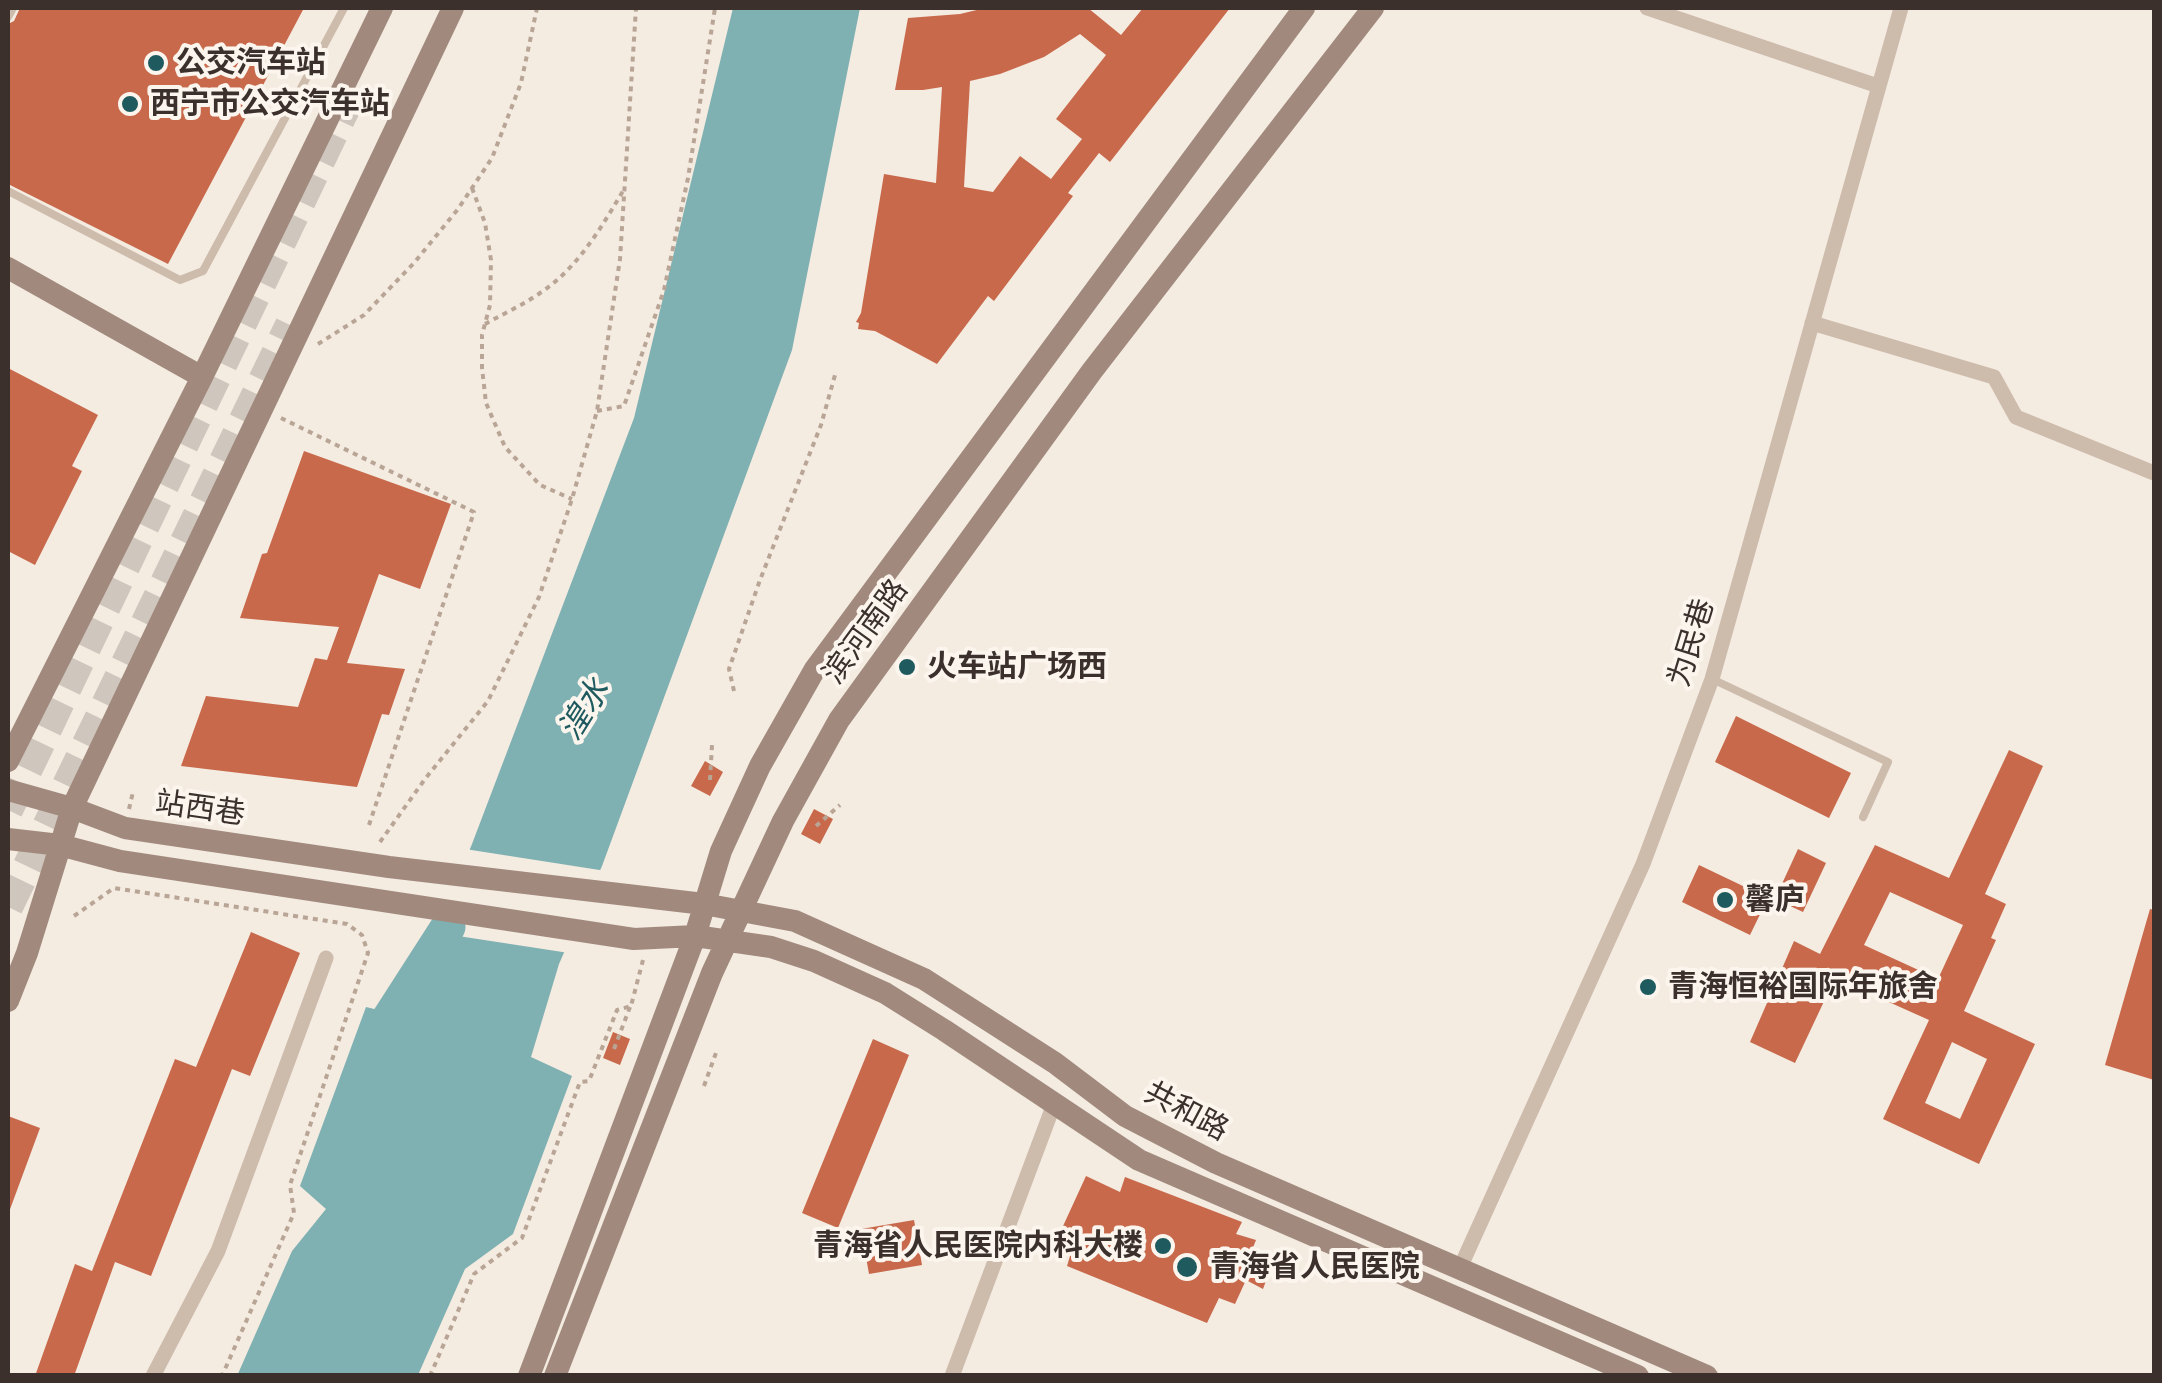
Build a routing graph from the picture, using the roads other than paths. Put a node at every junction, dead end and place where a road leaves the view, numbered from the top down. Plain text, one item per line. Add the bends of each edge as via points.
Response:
1 (13, 8) edge
2 (344, 8) edge
3 (382, 8) edge
4 (453, 8) edge
5 (1304, 8) edge
6 (1373, 8) edge
7 (1647, 8) edge
8 (1901, 8) edge
9 (8, 18) edge
10 (1878, 86) junction
11 (8, 191) edge
12 (8, 268) edge
13 (1812, 323) junction
14 (202, 377) junction
15 (2154, 473) edge
16 (1712, 679) junction
17 (8, 761) edge
18 (8, 790) edge
19 (72, 808) junction
20 (1863, 817) dead end
21 (8, 839) edge
22 (60, 845) junction
23 (648, 899) joint
24 (704, 904) junction
25 (740, 910) junction
26 (695, 936) junction
27 (726, 940) junction
28 (639, 950) joint
29 (326, 958) dead end
30 (8, 1002) edge
31 (1054, 1104) junction
32 (1460, 1268) junction
33 (153, 1376) edge
34 (529, 1376) edge
35 (554, 1376) edge
36 (952, 1376) edge
37 (1638, 1376) edge
38 (1706, 1376) edge

1 - 9 lane
2 - 11 lane via 204,271 180,280
3 - 14 main road
4 - 19 main road
5 - 24 main road, 滨河南路 via 815,669 752,783
6 - 25 main road, 滨河南路 via 1092,371 839,720
7 - 10 street
8 - 10 street, 为民巷
10 - 13 street, 为民巷
12 - 14 main road
13 - 15 street via 1994,377 2016,416
13 - 16 street, 为民巷
14 - 17 main road
16 - 20 lane via 1888,762
16 - 32 street, 为民巷 via 1643,864
18 - 19 main road, 站西巷
19 - 22 main road
19 - 23 main road, 站西巷 via 125,828
21 - 22 main road, 站西巷
22 - 28 main road, 站西巷
22 - 30 main road
23 - 24 main road, 共和路
24 - 25 main road, 共和路
24 - 26 main road, 滨河南路
25 - 27 main road, 滨河南路
25 - 32 main road, 共和路 via 795,921 924,978 1126,1116 1216,1163
26 - 27 main road, 共和路
26 - 28 main road, 共和路
26 - 34 main road, 滨河南路
27 - 31 main road, 共和路 via 800,956 885,993
27 - 35 main road, 滨河南路
29 - 33 street via 218,1251
31 - 36 street
31 - 37 main road, 共和路 via 1139,1160
32 - 38 main road, 共和路

